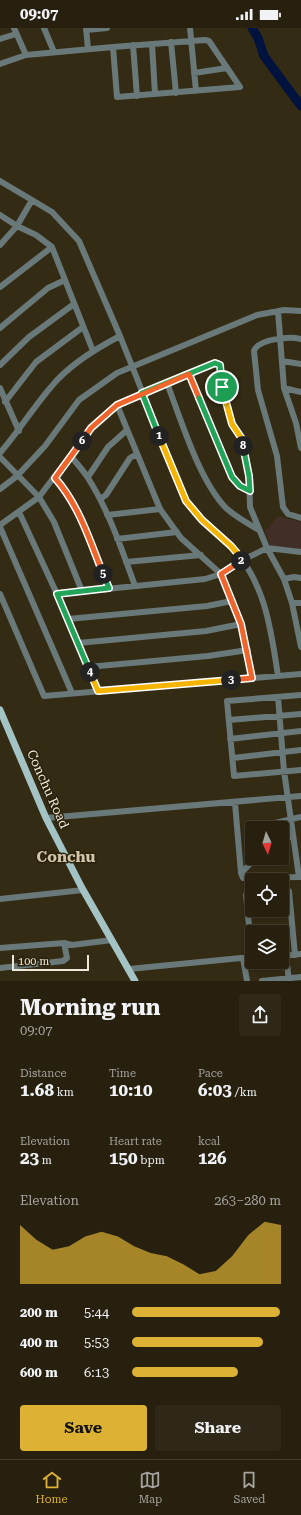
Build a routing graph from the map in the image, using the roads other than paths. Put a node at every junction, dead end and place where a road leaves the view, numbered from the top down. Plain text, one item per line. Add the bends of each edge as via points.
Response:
1 (44, 28) edge
2 (106, 28) edge
3 (190, 28) edge
4 (86, 29) edge
5 (15, 31) edge
6 (0, 39) edge
7 (191, 41) junction
8 (172, 42) junction
9 (152, 44) junction
10 (133, 46) junction
11 (113, 47) junction
12 (88, 49) junction
13 (54, 52) junction
14 (26, 55) junction
15 (0, 64) edge
16 (228, 68) junction
17 (194, 73) junction
18 (196, 91) junction
19 (176, 93) junction
20 (155, 94) junction
21 (137, 96) junction
22 (0, 181) edge
23 (32, 200) junction
24 (0, 215) edge
25 (17, 226) junction
26 (0, 245) edge
27 (52, 247) junction
28 (65, 280) junction
29 (0, 287) edge
30 (74, 304) junction
31 (278, 311) junction
32 (301, 311) edge
33 (83, 327) junction
34 (0, 328) edge
35 (120, 336) junction
36 (280, 338) junction
37 (301, 339) edge
38 (93, 351) junction
39 (282, 361) junction
40 (0, 364) edge
41 (301, 364) edge
42 (132, 366) junction
43 (189, 374) junction
44 (167, 383) junction
45 (0, 388) edge
46 (284, 388) junction
47 (301, 392) edge
48 (142, 393) junction
49 (5, 402) junction
50 (117, 405) junction
51 (299, 423) edge
52 (127, 430) junction
53 (19, 431) junction
54 (301, 448) edge
55 (0, 453) edge
56 (137, 454) junction
57 (71, 456) junction
58 (0, 457) edge
59 (17, 476) junction
60 (88, 477) junction
61 (55, 478) junction
62 (0, 489) edge
63 (250, 491) junction
64 (39, 497) junction
65 (100, 499) junction
66 (160, 509) junction
67 (19, 512) junction
68 (106, 515) junction
69 (301, 518) edge
70 (0, 526) edge
71 (259, 530) junction
72 (177, 532) junction
73 (117, 539) junction
74 (267, 548) junction
75 (301, 552) edge
76 (200, 555) junction
77 (243, 560) junction
78 (126, 562) junction
79 (221, 574) junction
80 (301, 578) edge
81 (284, 579) junction
82 (135, 586) junction
83 (109, 588) junction
84 (82, 591) junction
85 (0, 594) edge
86 (57, 594) junction
87 (232, 601) junction
88 (292, 602) junction
89 (301, 603) edge
90 (68, 619) junction
91 (241, 624) junction
92 (78, 643) junction
93 (301, 647) edge
94 (248, 650) junction
95 (88, 667) junction
96 (301, 674) edge
97 (278, 676) junction
98 (252, 678) junction
99 (98, 691) junction
100 (72, 694) junction
101 (301, 695) edge
102 (278, 697) junction
103 (0, 710) edge
104 (301, 714) edge
105 (279, 716) junction
106 (229, 720) junction
107 (301, 731) edge
108 (282, 732) junction
109 (230, 739) junction
110 (301, 750) edge
111 (283, 752) junction
112 (233, 758) junction
113 (301, 770) edge
114 (284, 771) junction
115 (301, 796) edge
116 (288, 797) junction
117 (235, 803) junction
118 (301, 817) edge
119 (46, 818) junction
120 (290, 818) junction
121 (279, 821) edge
122 (293, 836) junction
123 (289, 837) edge
124 (298, 858) edge
125 (251, 865) edge
126 (242, 876) junction
127 (300, 877) edge
128 (83, 890) junction
129 (289, 891) edge
130 (0, 899) edge
131 (291, 911) joint
132 (289, 933) edge
133 (293, 933) junction
134 (112, 940) junction
135 (64, 943) junction
136 (0, 948) edge
137 (298, 954) edge
138 (243, 958) joint
139 (0, 968) edge
140 (129, 969) junction
141 (287, 969) edge
142 (301, 978) edge
143 (289, 980) edge
144 (134, 981) edge
145 (247, 981) edge
146 (262, 981) edge

1 - 13 street
2 - 4 street
3 - 7 street
4 - 12 street
5 - 6 street
5 - 14 street
7 - 8 street
7 - 16 street via 209,41
7 - 17 street
8 - 9 street
8 - 19 street
9 - 10 street
9 - 20 street
10 - 11 street
10 - 21 street
11 - 12 street
11 - 21 street via 117,97
12 - 13 street
13 - 14 street
14 - 15 street
16 - 17 street
16 - 18 street via 240,87
17 - 18 street
18 - 19 street
19 - 20 street
20 - 21 street
22 - 23 street
23 - 25 street
23 - 35 street via 52,212 79,241
24 - 25 street
25 - 26 street
25 - 27 street
27 - 28 street
27 - 29 street
28 - 30 street
28 - 34 street via 48,288
30 - 33 street
30 - 40 street via 29,337
31 - 32 street
31 - 36 street
31 - 42 street via 257,315
33 - 38 street
33 - 49 street via 36,362
35 - 38 street
35 - 42 street
36 - 37 street
36 - 39 street
36 - 69 street via 254,349 257,383 277,456 283,507 288,514
38 - 53 street via 51,386
39 - 41 street
39 - 46 street
42 - 48 street
42 - 59 street via 79,400 45,446
43 - 44 street
43 - 63 street via 232,477 240,486
43 - 63 street via 215,363 220,365 222,387 232,424 242,439
44 - 48 street
44 - 71 street via 204,476 215,494 241,520
45 - 49 street
46 - 47 street
46 - 51 street
48 - 50 street
48 - 77 street via 186,501
49 - 53 street
50 - 52 street
50 - 57 street via 91,428
51 - 54 street
52 - 56 street
52 - 60 street via 108,447
53 - 55 street
56 - 65 street via 130,458 106,495
56 - 66 street
57 - 60 street
57 - 61 street
58 - 59 street
59 - 62 street
59 - 64 street
60 - 65 street
61 - 64 street
61 - 83 street via 80,517
63 - 71 street via 250,507
64 - 67 street
64 - 84 street via 60,535
65 - 68 street
66 - 68 street
66 - 72 street
67 - 70 street
67 - 86 street
68 - 73 street
70 - 100 street
71 - 74 street
72 - 73 street
72 - 76 street
73 - 78 street
74 - 75 street
74 - 77 street
74 - 81 street
76 - 78 street
76 - 79 street
77 - 79 street
77 - 97 street via 256,584 269,620
78 - 82 street
79 - 82 street via 205,580
79 - 87 street
80 - 81 street
81 - 88 street
82 - 83 street
83 - 84 street
84 - 86 street
85 - 100 street via 44,696
86 - 90 street
87 - 90 street via 207,606
87 - 91 street
88 - 89 street
88 - 93 street
90 - 92 street
91 - 92 street via 206,631
91 - 94 street
92 - 95 street
94 - 95 street
94 - 98 street
95 - 99 street
96 - 97 street
97 - 98 street
98 - 99 street
99 - 100 street
101 - 102 street
102 - 105 street
102 - 106 street via 227,701
103 - 119 main road, Conchu Road
104 - 105 street
105 - 106 street
105 - 108 street
106 - 109 street
107 - 108 street
108 - 109 street
108 - 111 street
109 - 112 street
110 - 111 street
111 - 112 street
111 - 114 street
112 - 114 street via 234,776
113 - 114 street
114 - 116 street
115 - 116 street
116 - 117 street
116 - 120 street
117 - 119 street
117 - 126 street
118 - 120 street
119 - 128 main road, Conchu Road
120 - 121 street
120 - 122 street
122 - 123 street
122 - 124 street
124 - 127 street
125 - 126 street
126 - 127 street
128 - 130 street
128 - 134 main road, Conchu Road
129 - 131 street
131 - 133 street
132 - 133 street
133 - 137 street
134 - 135 street
134 - 140 main road, Conchu Road
135 - 136 street
135 - 139 street via 67,958 63,961
138 - 140 street
138 - 145 street
140 - 144 main road, Conchu Road
141 - 143 street
142 - 143 street
143 - 146 street

